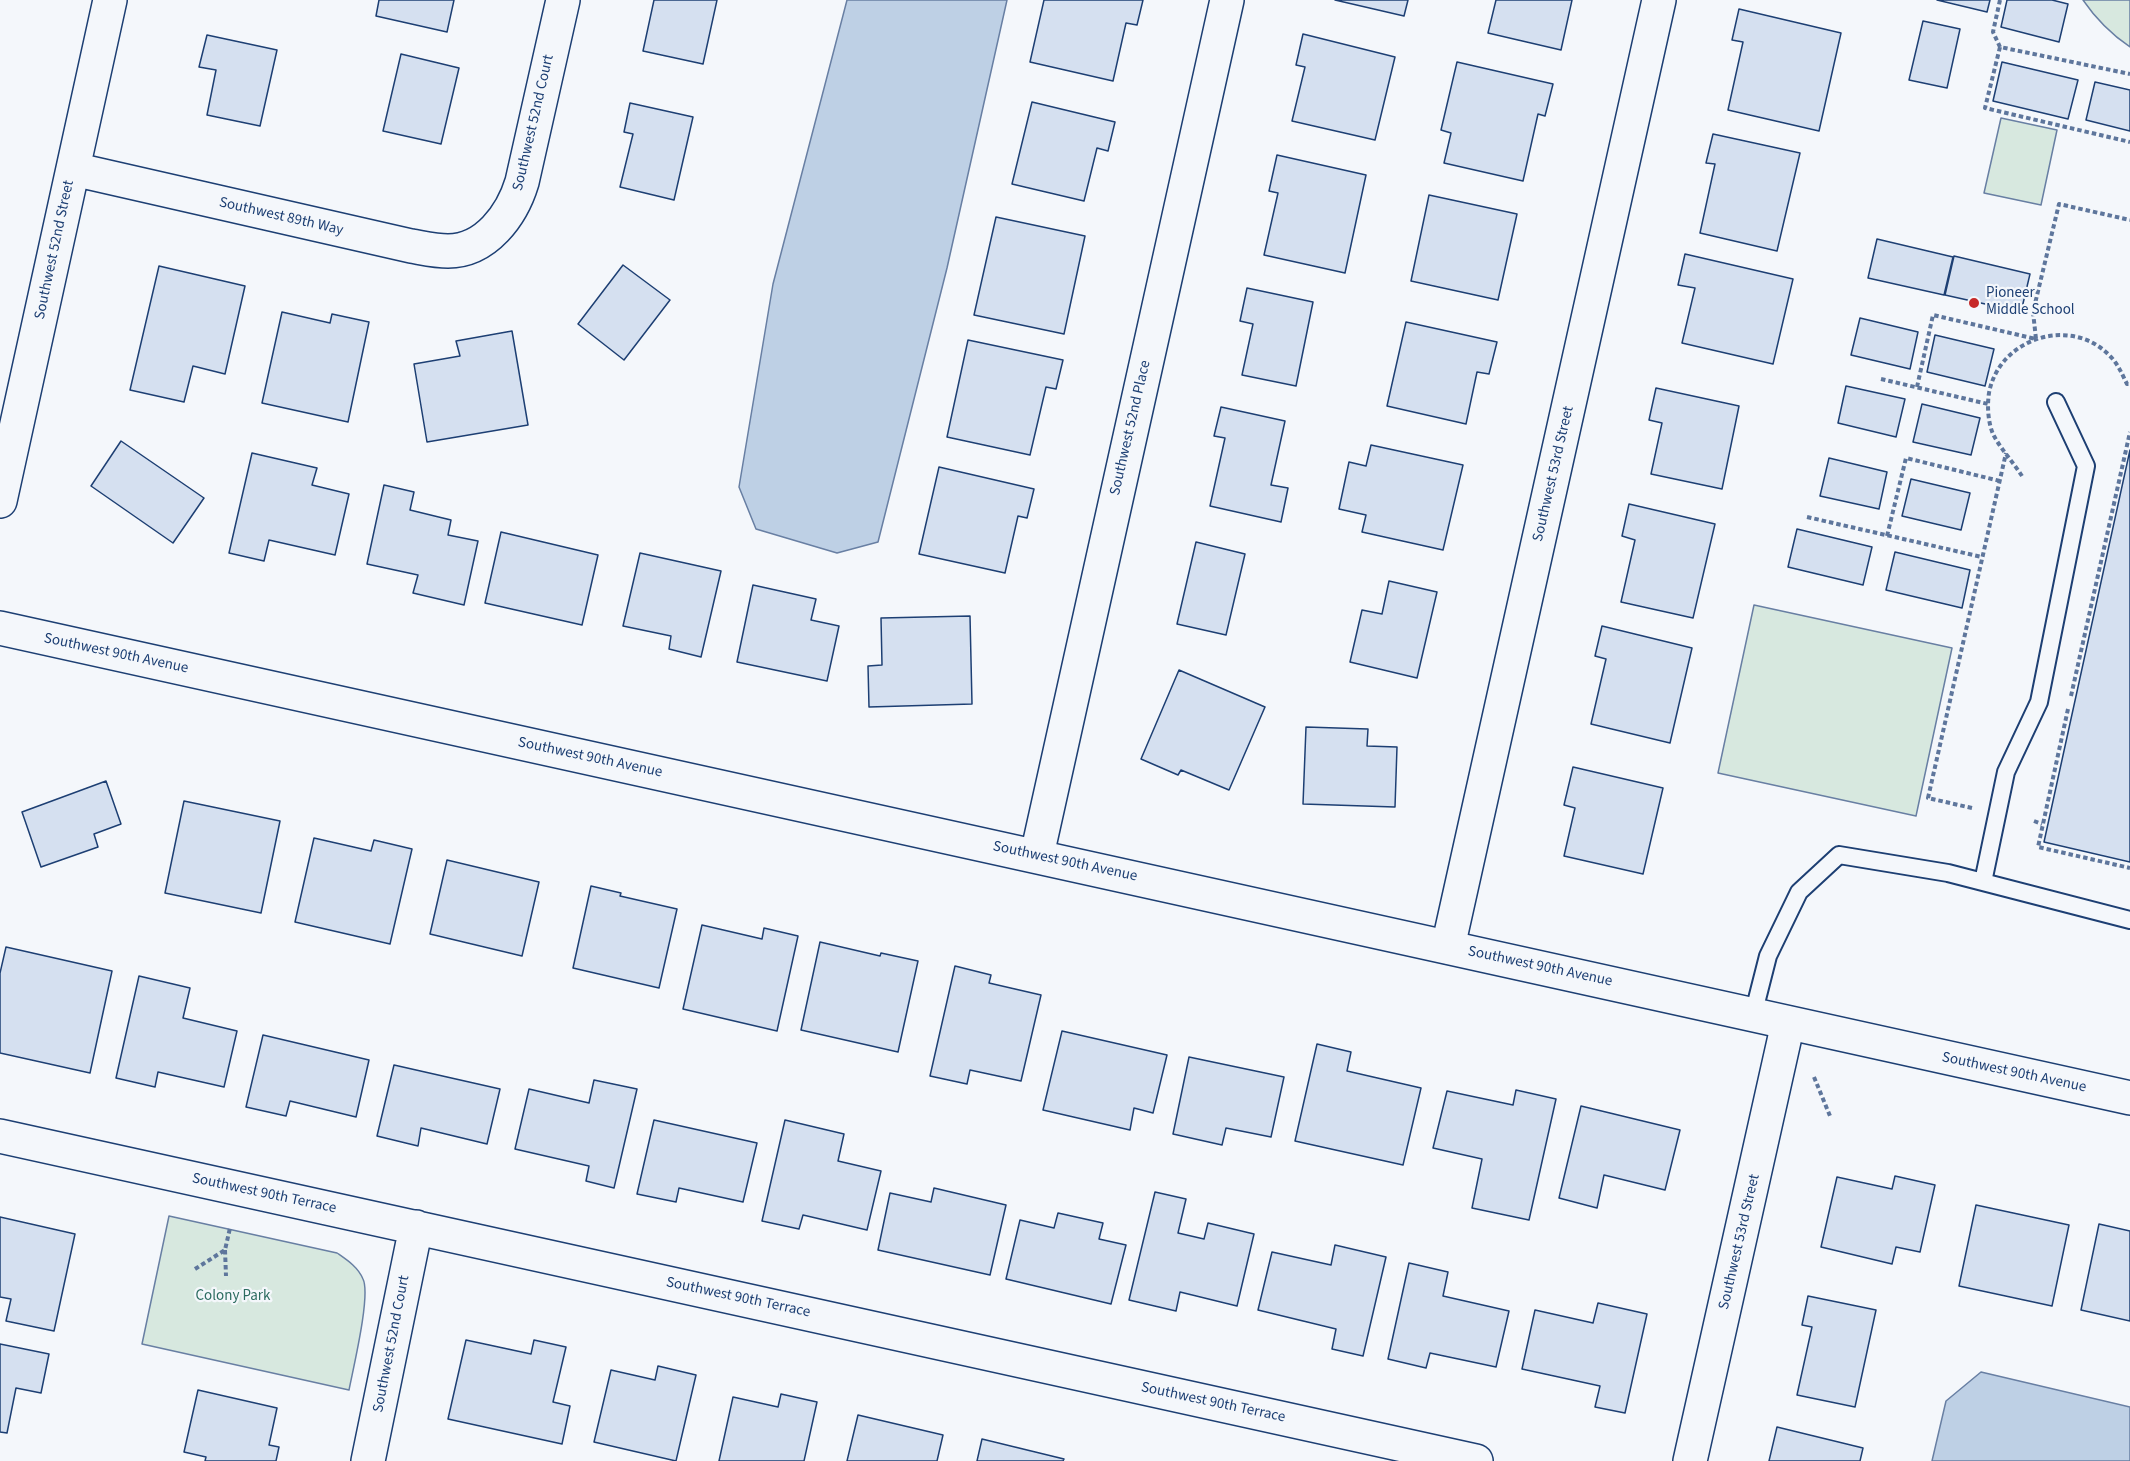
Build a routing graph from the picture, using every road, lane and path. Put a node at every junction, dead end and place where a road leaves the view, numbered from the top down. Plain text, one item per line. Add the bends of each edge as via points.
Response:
1 (110, 0) edge
2 (563, 0) edge
3 (1227, 0) edge
4 (1659, 0) edge
5 (2000, 0) edge
6 (2000, 47) junction
7 (2130, 74) edge
8 (2130, 142) edge
9 (73, 169) junction
10 (2130, 220) edge
11 (487, 237) joint
12 (1881, 379) dead end
13 (1917, 387) junction
14 (2056, 402) dead end
15 (1988, 404) dead end
16 (2130, 432) edge
17 (2006, 453) dead end
18 (2000, 480) junction
19 (0, 501) edge
20 (1807, 517) dead end
21 (1887, 536) junction
22 (1982, 557) junction
23 (0, 628) edge
24 (2071, 697) dead end
25 (2068, 708) dead end
26 (1974, 808) dead end
27 (2034, 821) dead end
28 (2042, 824) junction
29 (1037, 855) junction
30 (2130, 868) edge
31 (1983, 882) junction
32 (2130, 920) edge
33 (1448, 947) junction
34 (1753, 1015) junction
35 (1788, 1023) junction
36 (1814, 1077) dead end
37 (2130, 1098) edge
38 (1830, 1116) dead end
39 (0, 1136) edge
40 (416, 1227) junction
41 (230, 1228) dead end
42 (225, 1251) junction
43 (195, 1269) dead end
44 (226, 1276) dead end
45 (368, 1461) edge
46 (1476, 1461) edge
47 (1690, 1461) edge

1 - 9 street, Southwest 52nd Street
2 - 11 street, Southwest 52nd Court via 516,201
3 - 29 street, Southwest 52nd Place
4 - 33 street, Southwest 53rd Street
5 - 6 path via 1993,32
6 - 7 path
6 - 8 path via 1985,108
9 - 11 street, Southwest 89th Way via 434,250 464,249
9 - 19 street, Southwest 52nd Street
10 - 13 path via 2058,204 2033,312 2036,339 1933,315
12 - 13 path
13 - 15 path
14 - 31 lane via 2086,466 2040,702 2006,772
16 - 24 path
17 - 18 path
18 - 21 path via 1906,458
18 - 22 path
20 - 21 path
21 - 22 path
22 - 26 path via 1928,798
23 - 29 street, Southwest 90th Avenue
25 - 28 path
27 - 28 path
28 - 30 path via 2038,848
29 - 33 street, Southwest 90th Avenue
31 - 32 lane
31 - 34 lane via 1839,855 1799,892 1768,956
33 - 34 street, Southwest 90th Avenue
34 - 35 street, Southwest 90th Avenue
35 - 37 street, Southwest 90th Avenue
35 - 47 street, Southwest 53rd Street
36 - 38 path
39 - 40 street, Southwest 90th Terrace
40 - 45 street, Southwest 52nd Court
40 - 46 street, Southwest 90th Terrace
41 - 42 path
42 - 43 path
42 - 44 path

